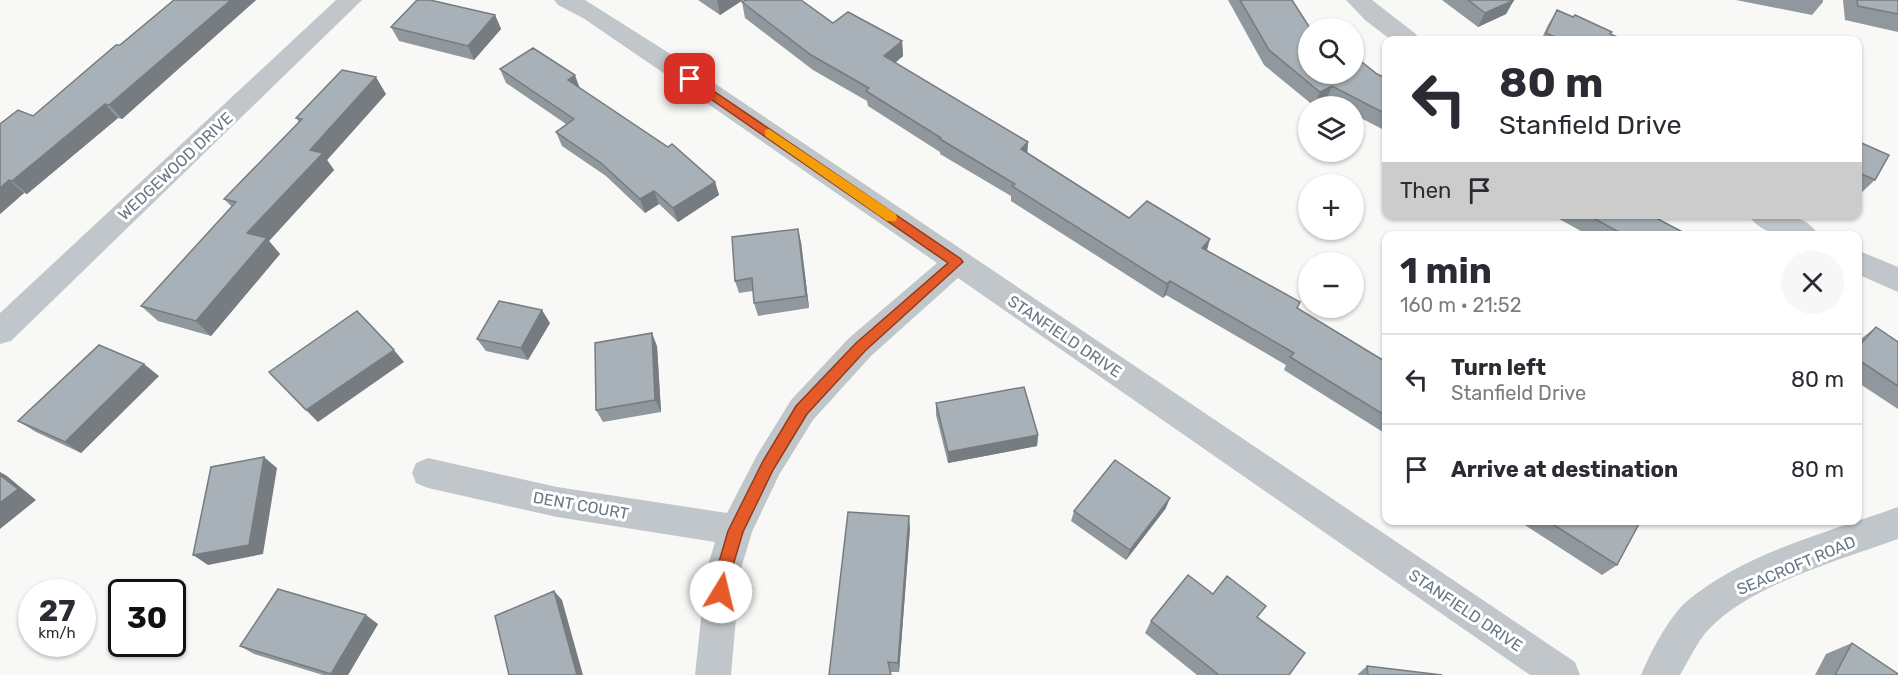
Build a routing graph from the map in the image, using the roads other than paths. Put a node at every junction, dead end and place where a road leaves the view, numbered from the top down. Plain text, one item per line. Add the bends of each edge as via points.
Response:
1 (350, 0) edge
2 (566, 0) edge
3 (1358, 0) edge
4 (1402, 36) edge
5 (1772, 219) edge
6 (1795, 231) edge
7 (957, 262) junction
8 (1862, 263) edge
9 (1898, 280) edge
10 (0, 332) edge
11 (428, 473) dead end
12 (1898, 523) edge
13 (736, 531) junction
14 (713, 675) edge
15 (1562, 675) edge
16 (1659, 675) edge

1 - 10 street, WEDGEWOOD DRIVE
2 - 7 street, STANFIELD DRIVE via 671,66
3 - 4 street
5 - 6 street
7 - 13 street via 860,347 801,410 768,465
7 - 15 street, STANFIELD DRIVE
8 - 9 street
11 - 13 street, DENT COURT via 557,502
12 - 16 street, SEACROFT ROAD via 1795,561 1740,587 1698,615
13 - 14 street via 723,572

